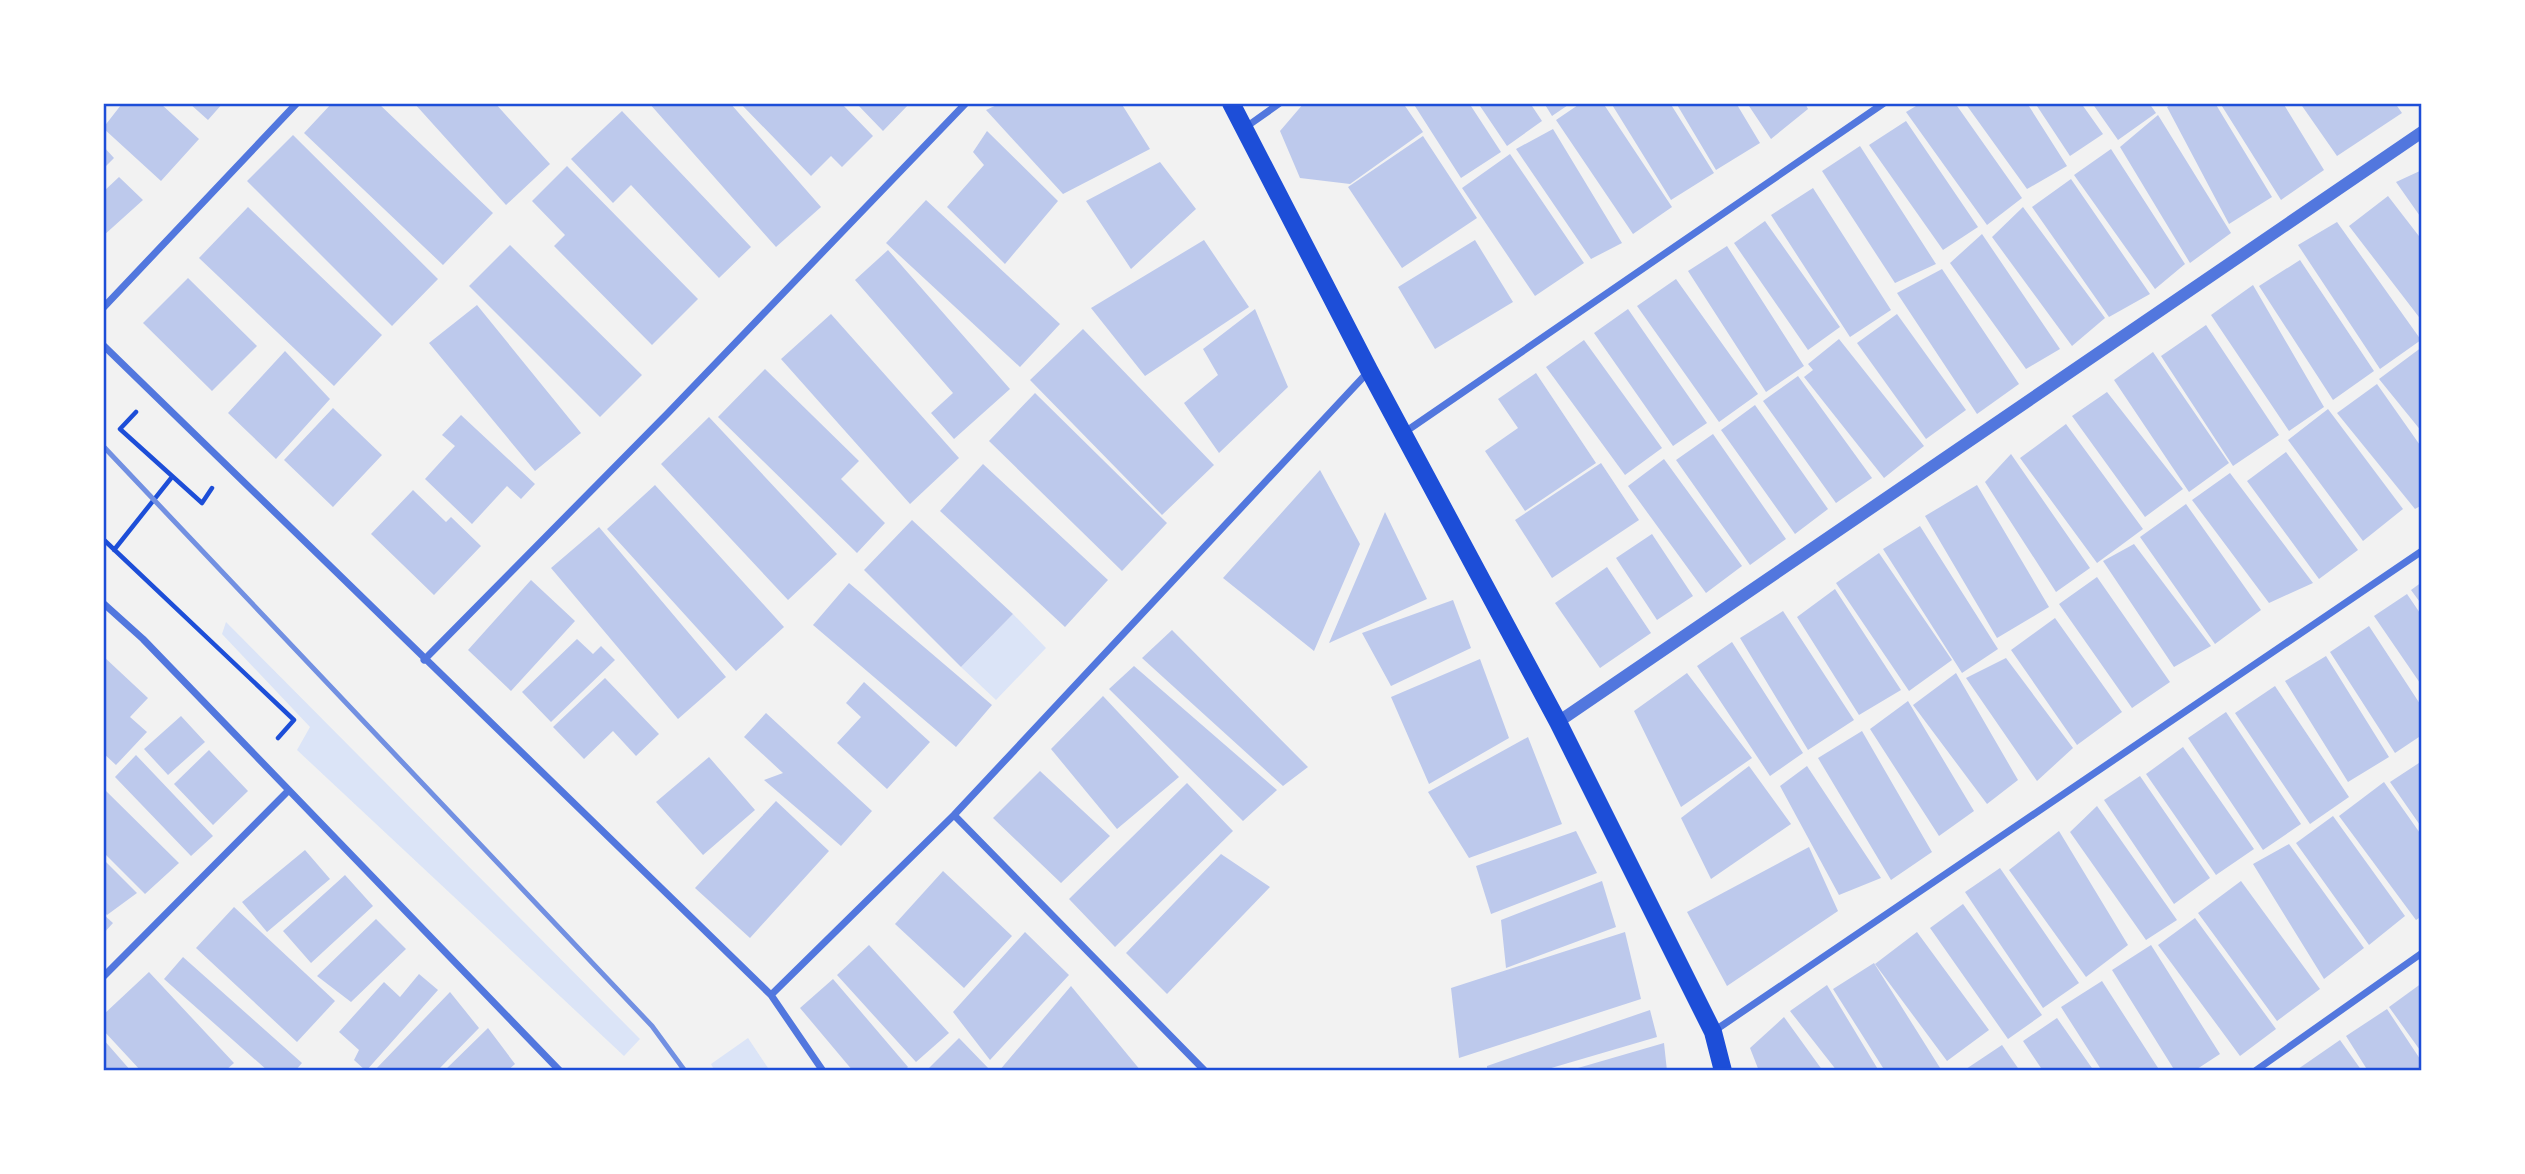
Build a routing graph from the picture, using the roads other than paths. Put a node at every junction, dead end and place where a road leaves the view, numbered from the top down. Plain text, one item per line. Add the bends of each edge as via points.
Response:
1 (297, 103) edge
2 (966, 103) edge
3 (1231, 103) edge
4 (1280, 103) edge
5 (1884, 103) edge
6 (1244, 128) junction
7 (2422, 132) edge
8 (103, 308) edge
9 (103, 345) edge
10 (1369, 370) junction
11 (1405, 432) junction
12 (2422, 551) edge
13 (103, 603) edge
14 (424, 660) junction
15 (1558, 722) junction
16 (288, 791) junction
17 (954, 815) junction
18 (2422, 953) edge
19 (103, 977) edge
20 (771, 995) junction
21 (1713, 1032) junction
22 (560, 1071) edge
23 (823, 1071) edge
24 (1205, 1071) edge
25 (1723, 1071) edge
26 (2255, 1071) edge

1 - 8 street
2 - 14 street
3 - 6 main road
4 - 6 street
5 - 11 street
6 - 10 main road
7 - 15 street
9 - 14 street
10 - 11 main road
10 - 17 street
11 - 15 main road
12 - 21 street
13 - 16 street
14 - 20 street
15 - 21 main road
16 - 19 street
16 - 22 street
17 - 20 street
17 - 24 street
18 - 26 street
20 - 23 street
21 - 25 main road

